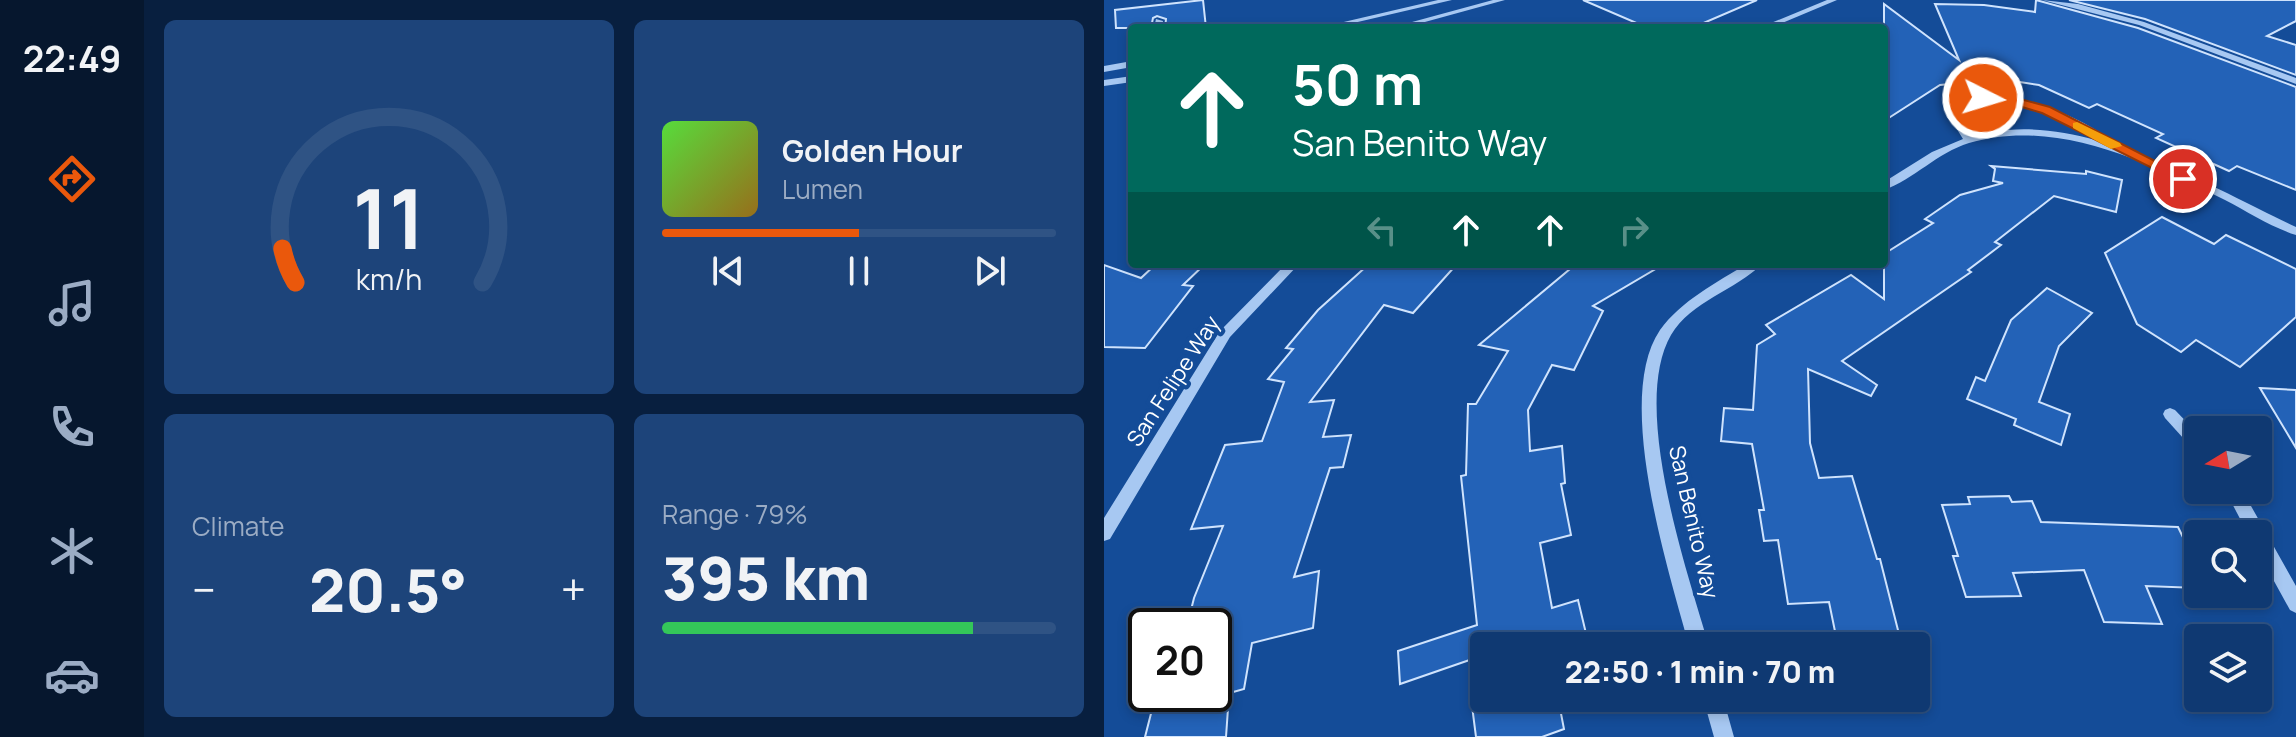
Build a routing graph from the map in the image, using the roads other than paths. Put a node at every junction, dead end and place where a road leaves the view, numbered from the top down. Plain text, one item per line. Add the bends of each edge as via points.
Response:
1 (1448, 0) edge
2 (1501, 0) edge
3 (1833, 0) edge
4 (2046, 0) edge
5 (1340, 24) edge
6 (1409, 24) edge
7 (1773, 24) edge
8 (1128, 65) edge
9 (1104, 69) edge
10 (1128, 80) edge
11 (2296, 81) edge
12 (1104, 83) edge
13 (1969, 140) junction
14 (2127, 152) junction
15 (1888, 185) edge
16 (2296, 231) edge
17 (1289, 268) edge
18 (1750, 268) edge
19 (2170, 414) dead end
20 (2184, 429) edge
21 (1104, 533) edge
22 (2272, 560) edge
23 (2296, 604) edge
24 (1696, 632) edge
25 (1717, 712) edge
26 (1724, 737) edge

1 - 5 street
2 - 6 street
3 - 7 street
4 - 11 street via 2100,12
8 - 9 street
10 - 12 street
13 - 14 street via 2035,134
13 - 14 street via 1955,118 1970,101 2002,98 2046,110
13 - 15 street
14 - 16 street
17 - 21 street, San Felipe Way via 1225,334
18 - 24 street, San Benito Way via 1702,298 1665,334 1654,365 1650,444
19 - 20 street
22 - 23 street
25 - 26 street

